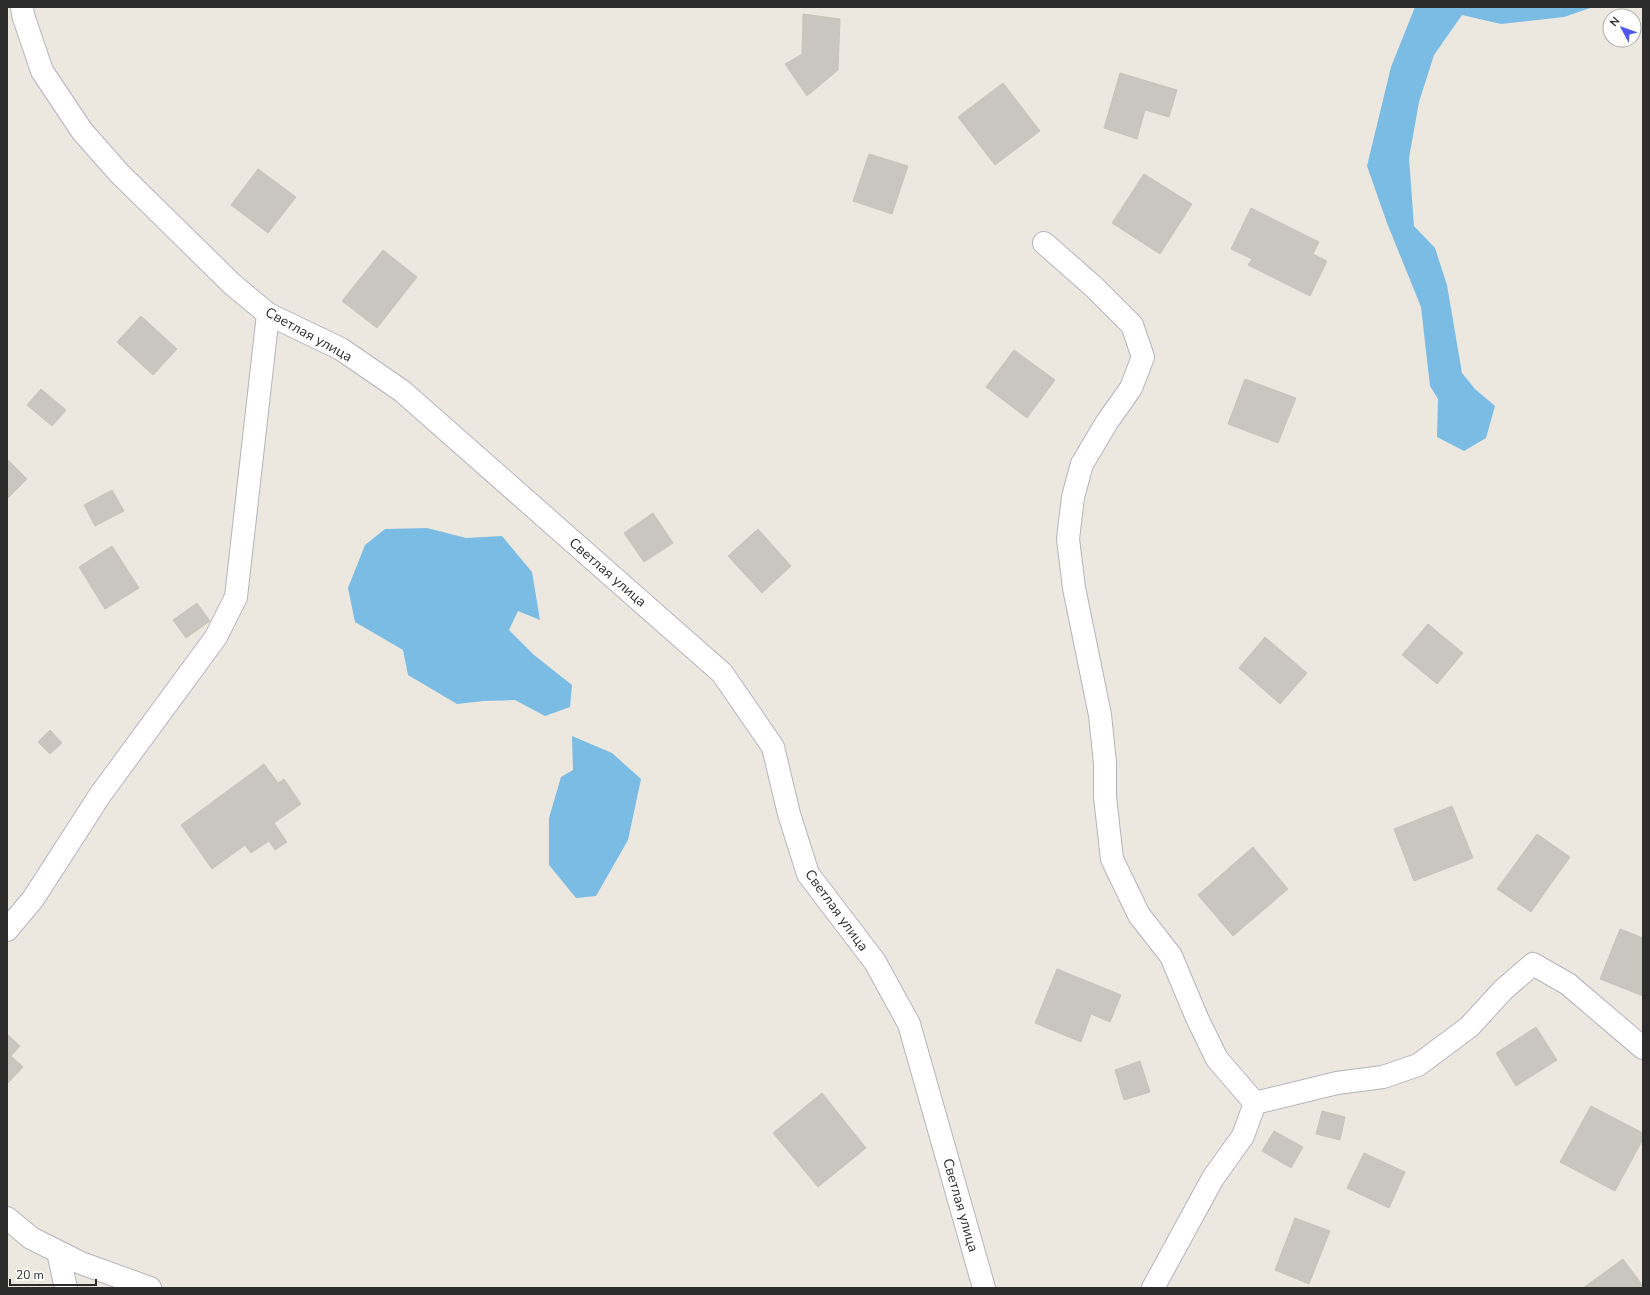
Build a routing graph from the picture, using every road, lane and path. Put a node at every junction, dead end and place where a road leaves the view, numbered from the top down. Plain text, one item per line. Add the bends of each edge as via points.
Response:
1 (22, 7) edge
2 (1044, 244) dead end
3 (268, 314) junction
4 (7, 930) edge
5 (1643, 1048) edge
6 (1255, 1103) junction
7 (7, 1218) edge
8 (58, 1252) junction
9 (66, 1288) edge
10 (150, 1288) edge
11 (984, 1288) edge
12 (1153, 1288) edge

1 - 3 street, Светлая улица via 42,71 82,131 119,173 232,284
2 - 6 street via 1094,287 1132,325 1143,357 1132,388 1107,422 1082,464 1072,497 1068,539 1074,588 1100,715 1112,859 1139,915 1171,956 1217,1059
3 - 4 street via 236,597 216,637 100,795 33,899
3 - 11 street, Светлая улица via 341,349 402,391 722,673 773,747 789,814 808,874 875,962 909,1024
5 - 6 street via 1568,984 1533,964 1504,989 1469,1027 1418,1065 1383,1078 1337,1083
6 - 12 street via 1243,1136 1213,1178
7 - 8 street via 31,1238
8 - 9 street
8 - 10 street

